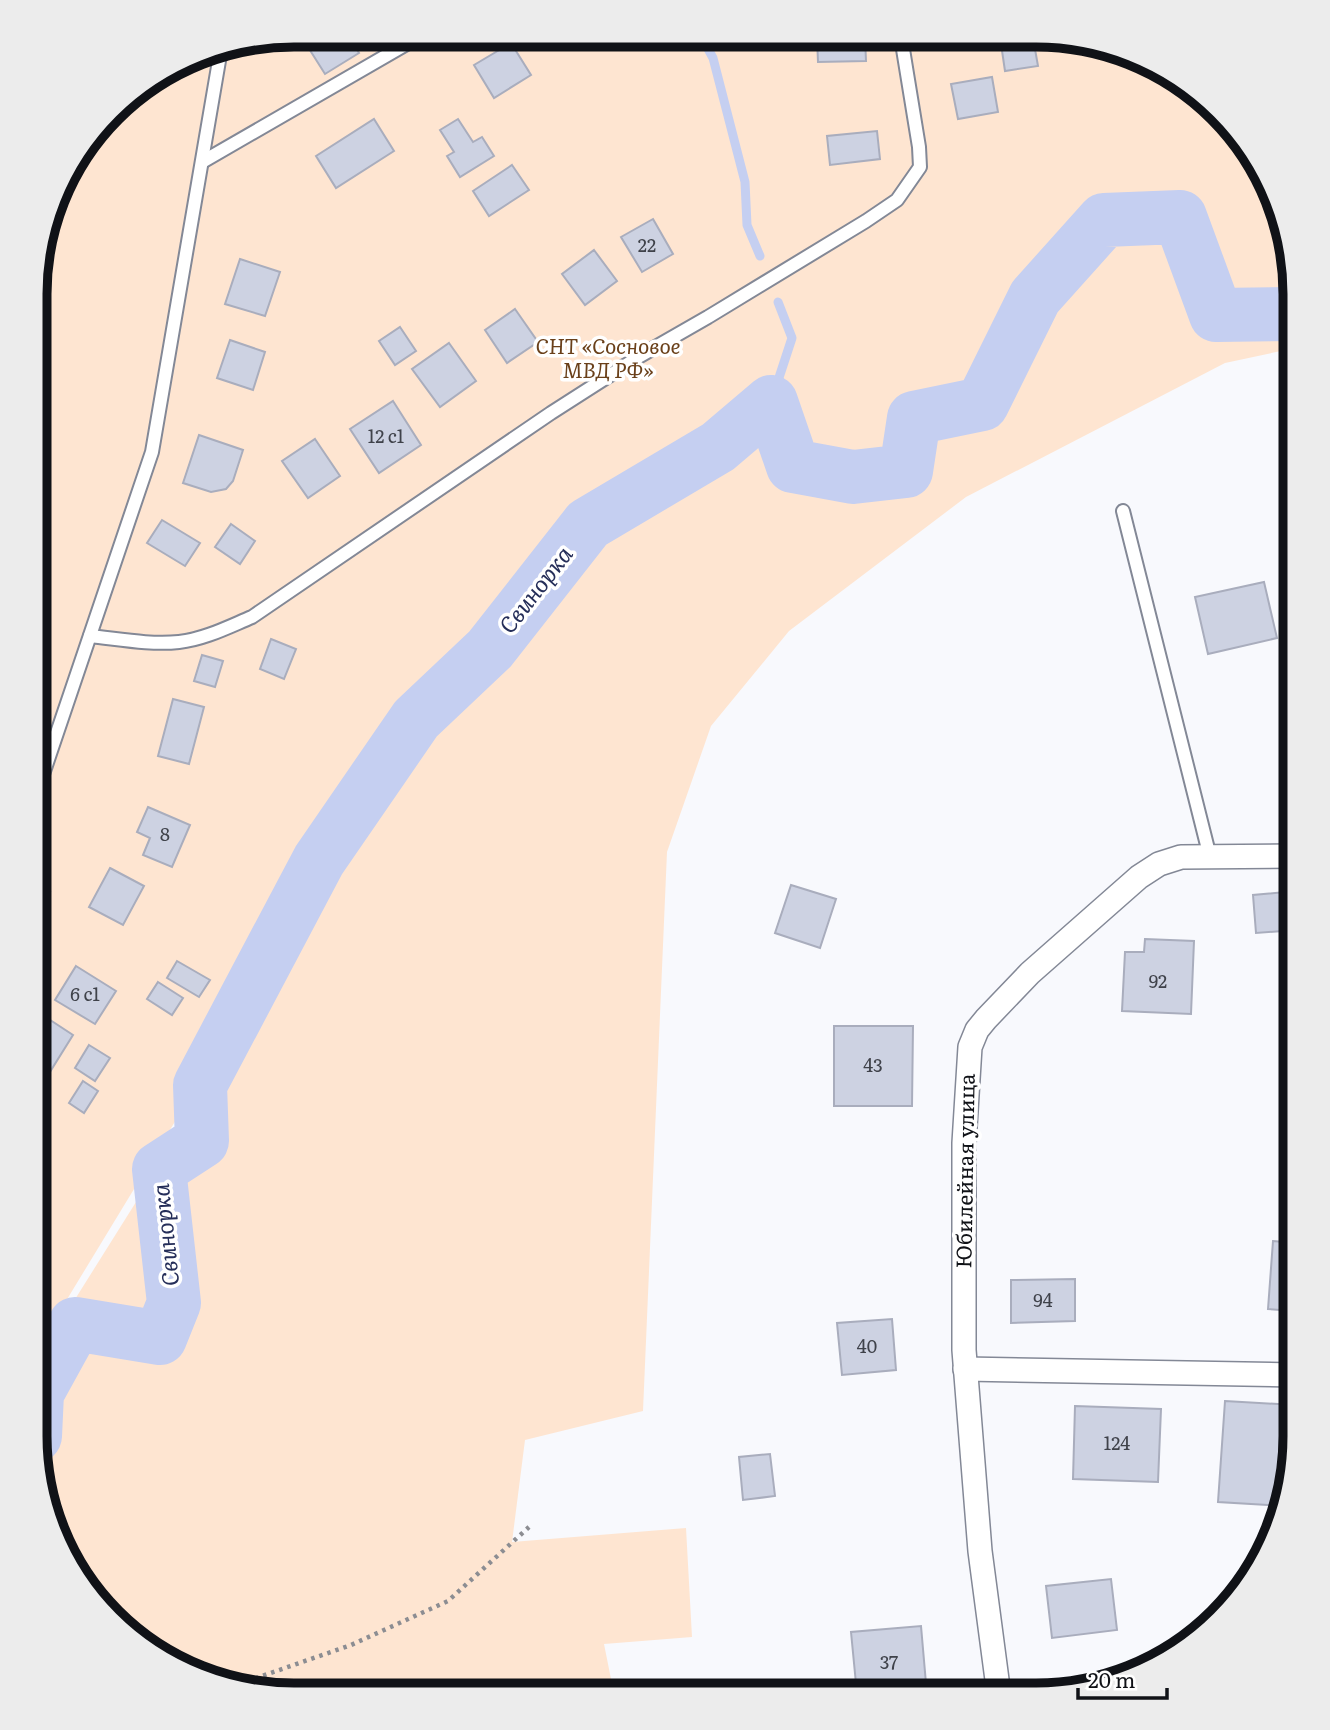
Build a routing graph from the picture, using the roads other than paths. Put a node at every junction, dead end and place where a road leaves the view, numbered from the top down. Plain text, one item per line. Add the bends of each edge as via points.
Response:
1 (903, 47) edge
2 (400, 48) edge
3 (219, 59) edge
4 (202, 162) junction
5 (1123, 510) dead end
6 (90, 636) junction
7 (47, 763) edge
8 (1210, 856) junction
9 (1283, 856) edge
10 (965, 1369) junction
11 (1282, 1376) edge
12 (997, 1683) edge

1 - 6 lane via 920,167 897,200 551,413 252,617 179,642
2 - 4 lane
3 - 4 lane
4 - 6 lane via 152,452
5 - 8 lane
6 - 7 lane
8 - 9 street, Юбилейная улица
8 - 10 street, Юбилейная улица via 1159,863 1139,877 1030,973 977,1030 970,1047 964,1143
10 - 11 street
10 - 12 street, Юбилейная улица via 980,1551

